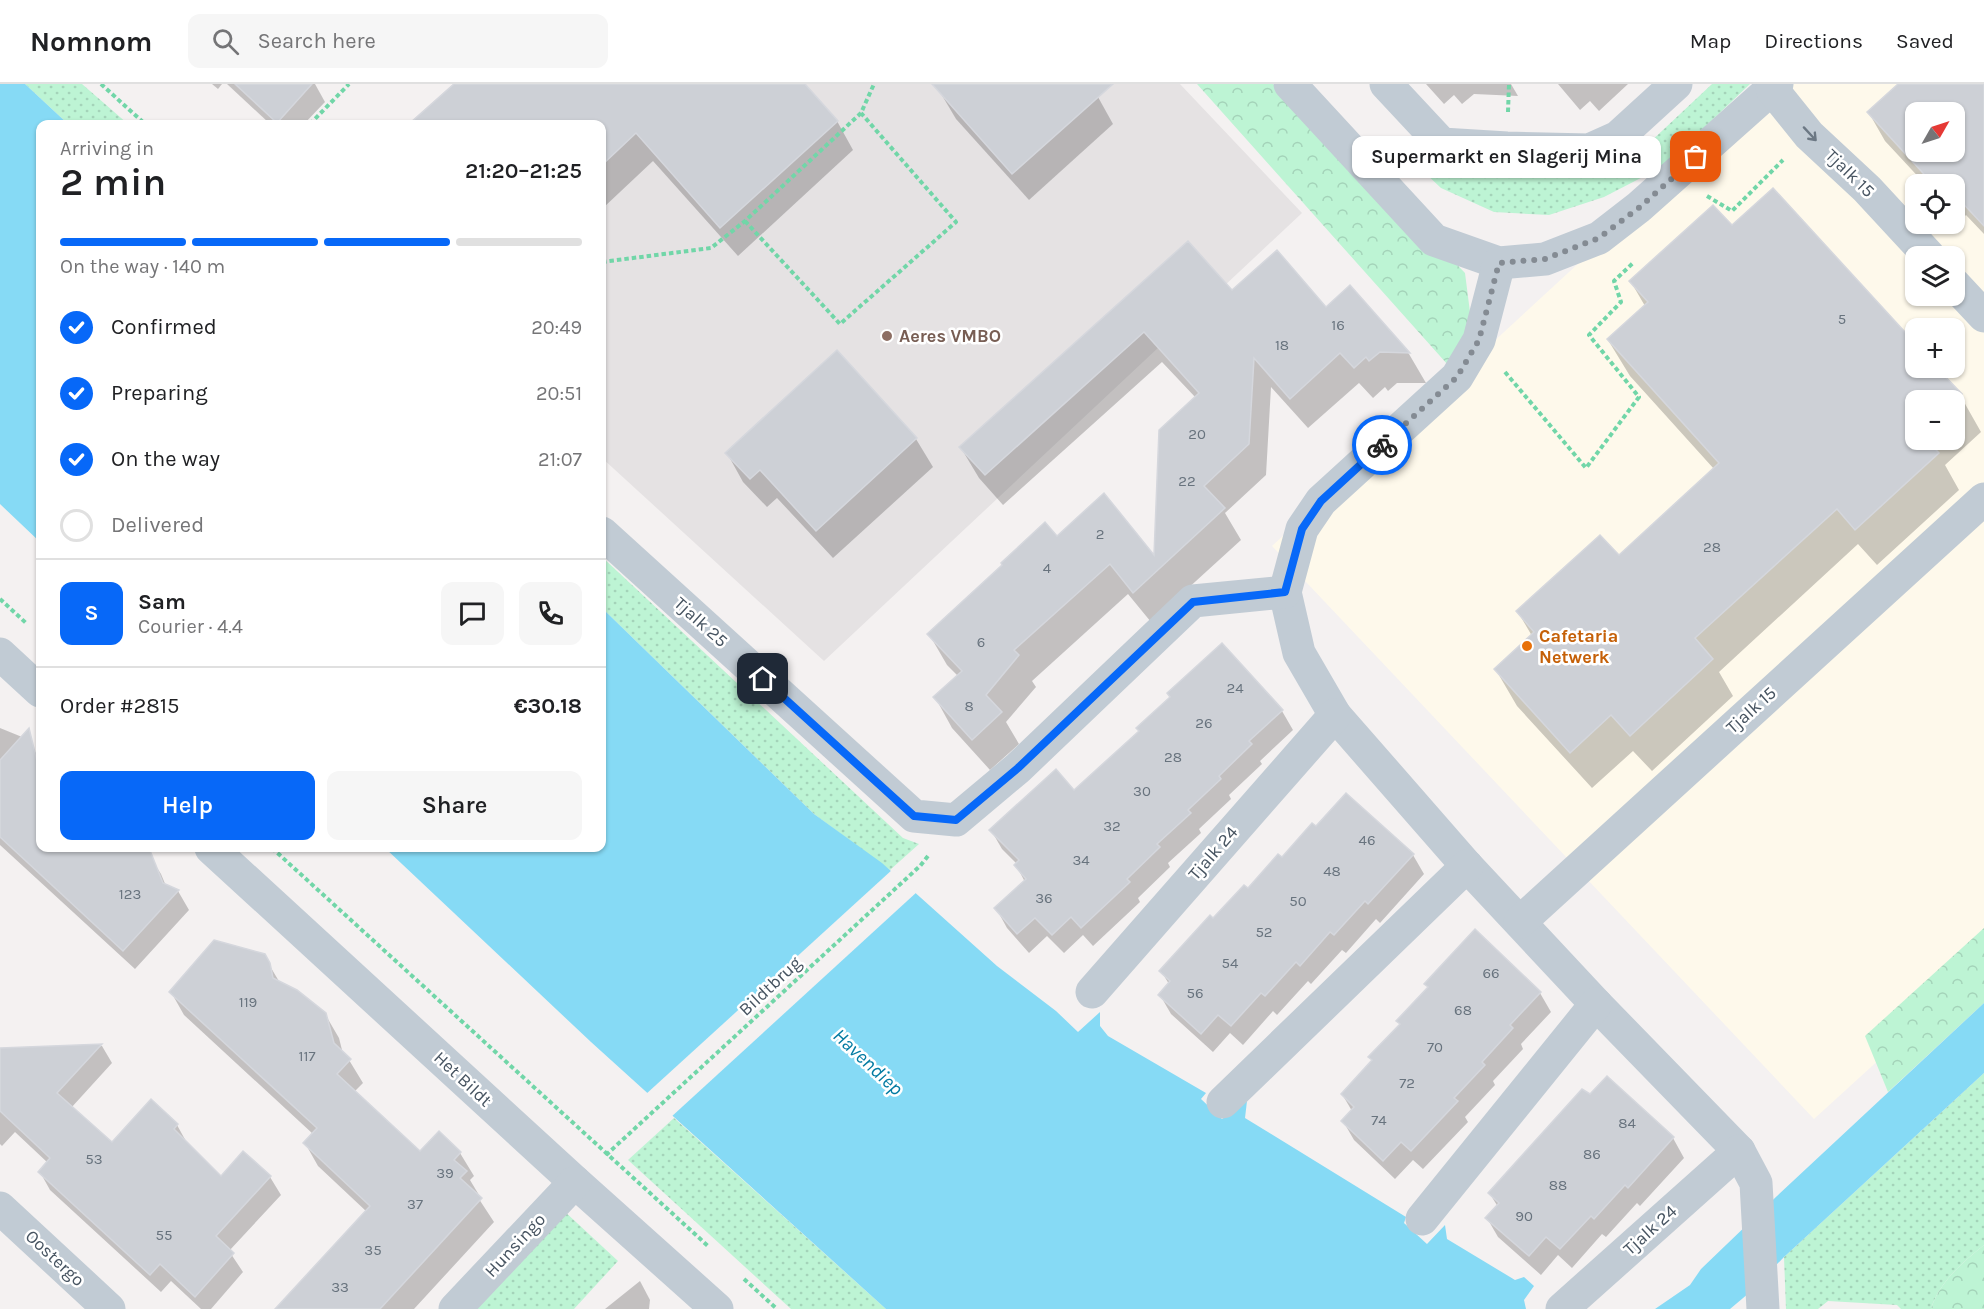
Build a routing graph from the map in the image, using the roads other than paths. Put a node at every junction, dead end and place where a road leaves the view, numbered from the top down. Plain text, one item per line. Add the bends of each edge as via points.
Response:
1 (1290, 84) edge
2 (1386, 84) edge
3 (1677, 84) edge
4 (1775, 86) edge
5 (1920, 246) edge
6 (1499, 263) junction
7 (1965, 296) edge
8 (1984, 316) edge
9 (1984, 499) edge
10 (606, 537) edge
11 (1285, 592) junction
12 (0, 654) edge
13 (36, 687) edge
14 (1335, 715) junction
15 (215, 852) edge
16 (1467, 866) junction
17 (1520, 922) junction
18 (1092, 992) dead end
19 (1596, 1004) junction
20 (1223, 1102) dead end
21 (1739, 1151) junction
22 (575, 1182) junction
23 (0, 1208) edge
24 (1422, 1219) dead end
25 (109, 1309) edge
26 (454, 1309) edge
27 (717, 1309) edge
28 (1562, 1309) edge
29 (1763, 1309) edge

1 - 6 street via 1434,240
2 - 3 street via 1442,144 1589,150 1618,137
4 -> 5 street, Tjalk 15 via 1809,135
4 - 6 street via 1640,207 1599,238 1545,259
6 - 11 street via 1479,340 1457,377 1321,501 1302,529
7 - 8 street
9 - 17 street, Tjalk 15
10 - 11 street, Tjalk 25 via 914,816 956,820 1018,768 1193,602
11 - 14 street via 1299,653
12 - 13 street
14 - 16 street
14 - 18 street, Tjalk 24
15 - 22 street, Het Bildt
16 - 17 street
16 - 20 street
17 - 19 street
19 - 21 street
19 - 24 street
21 - 28 street, Tjalk 24
21 - 29 street via 1756,1183
22 - 26 street, Hunsingo
22 - 27 street, Het Bildt
23 - 25 street, Oostergo

